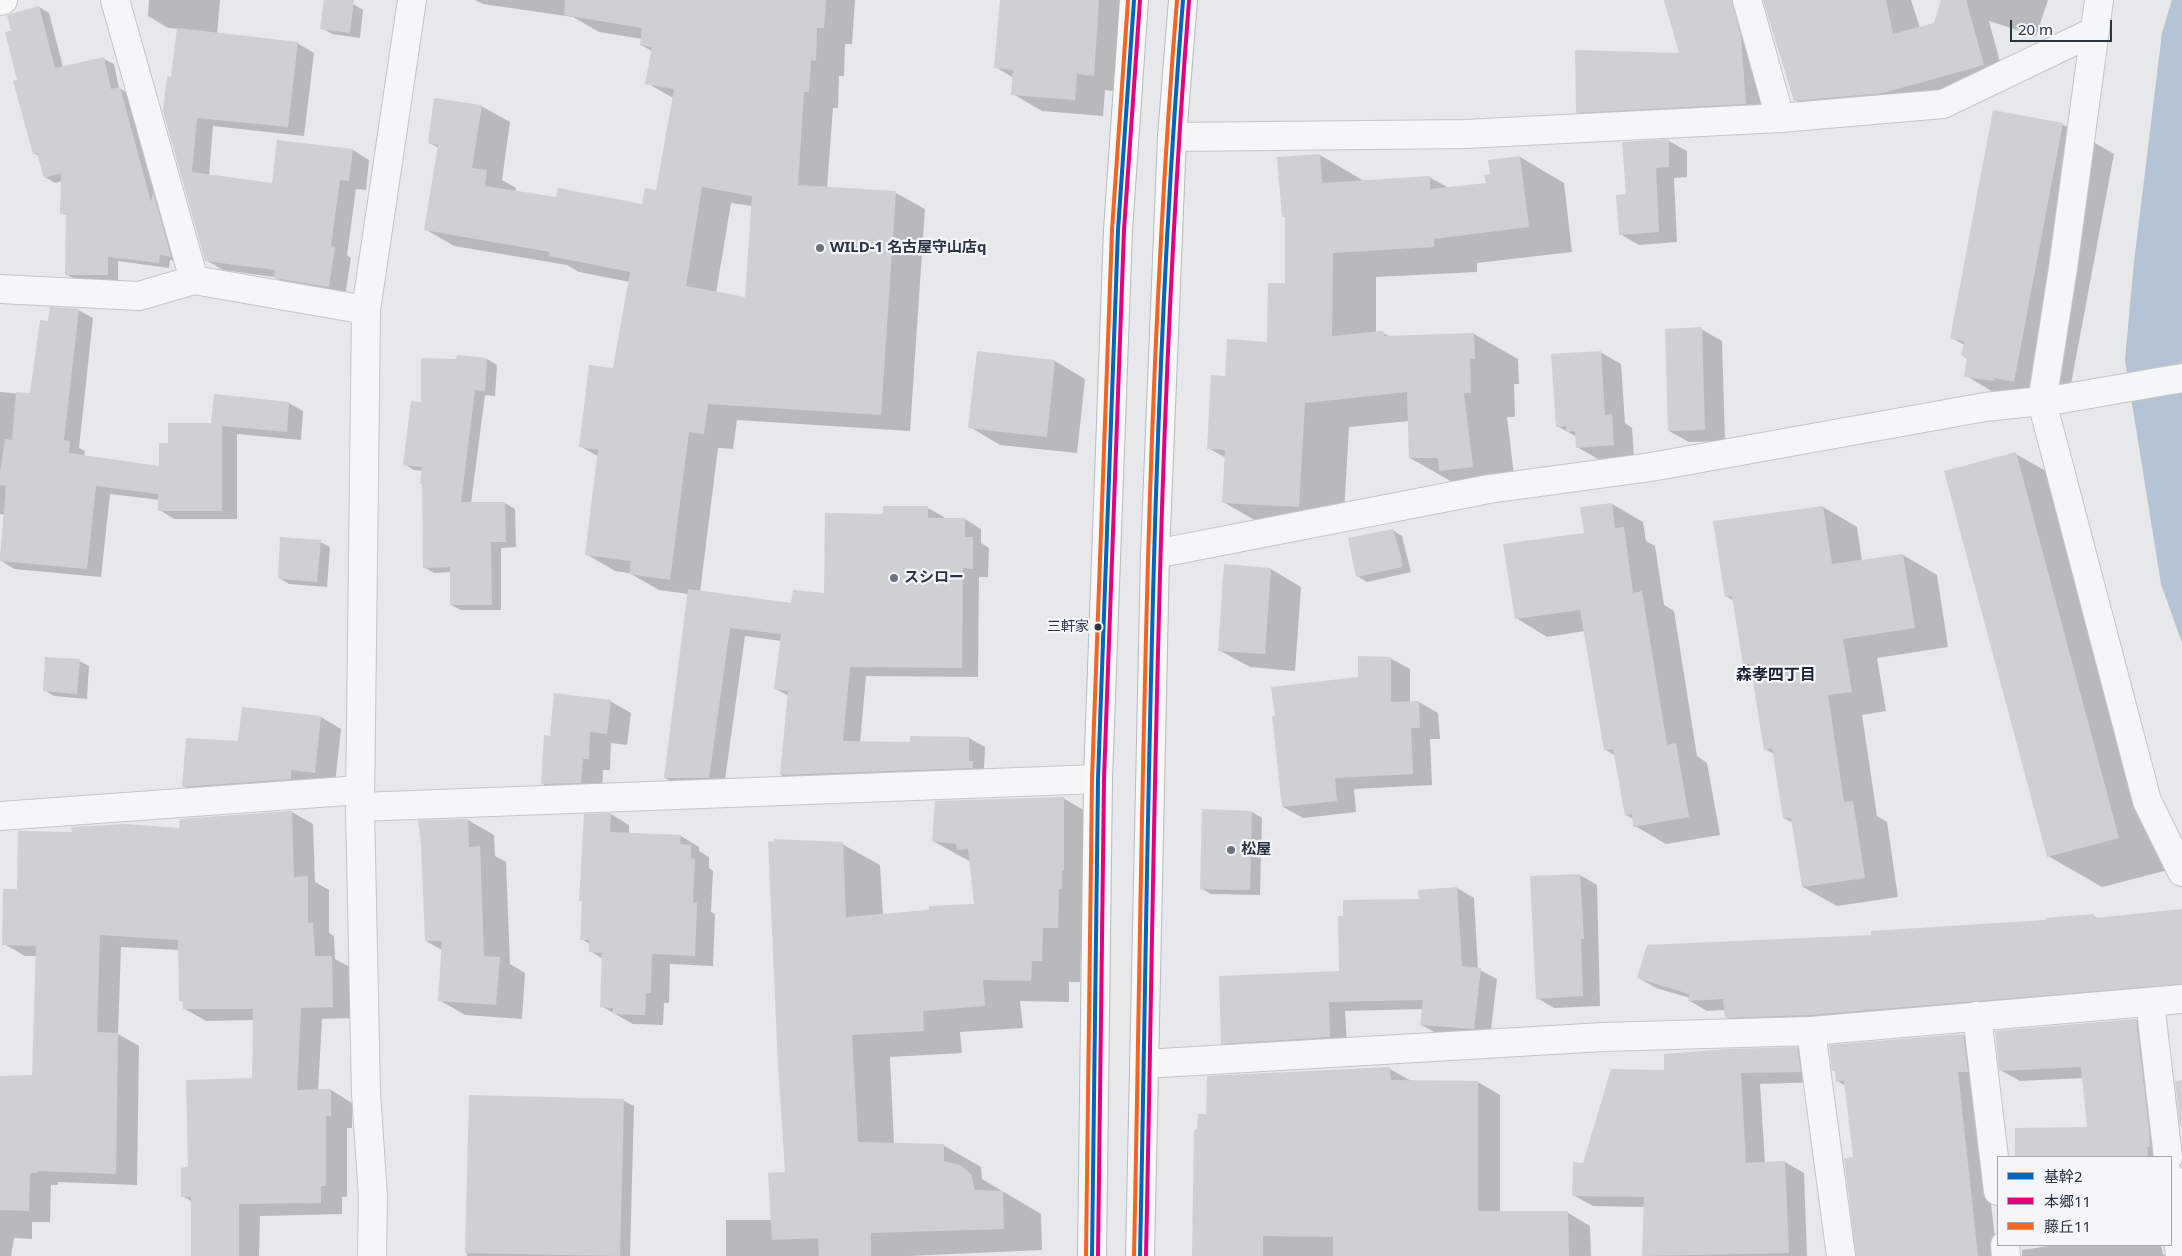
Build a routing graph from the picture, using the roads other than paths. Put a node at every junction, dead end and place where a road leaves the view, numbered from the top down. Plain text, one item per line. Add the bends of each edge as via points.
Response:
1 (115, 0) edge
2 (412, 0) edge
3 (1134, 0) edge
4 (1183, 0) edge
5 (1747, 0) edge
6 (2099, 0) edge
7 (2095, 30) junction
8 (1780, 118) junction
9 (1172, 137) junction
10 (194, 280) junction
11 (0, 289) edge
12 (366, 310) junction
13 (2182, 378) edge
14 (2052, 400) junction
15 (1154, 554) junction
16 (1098, 779) junction
17 (360, 798) junction
18 (0, 816) edge
19 (2182, 872) edge
20 (2182, 999) edge
21 (2150, 1002) junction
22 (1977, 1016) junction
23 (1811, 1031) junction
24 (1144, 1064) junction
25 (2168, 1156) edge
26 (1997, 1183) edge
27 (2172, 1187) edge
28 (372, 1256) edge
29 (1092, 1256) edge
30 (1140, 1256) edge
31 (1841, 1256) edge
32 (2180, 1256) edge

1 - 10 street
2 - 12 street
3 - 16 highway via 1118,230
4 - 9 highway
5 - 8 street
6 - 7 street
7 - 8 street via 1943,104
7 - 14 street via 2063,268
8 - 9 street via 1466,134
9 - 15 highway
10 - 11 street via 140,296
10 - 12 street
12 - 17 street
13 - 14 street
14 - 15 street via 1985,408 1651,467 1489,489
14 - 19 street via 2147,801
15 - 24 highway
16 - 17 street
16 - 29 highway
17 - 18 street
17 - 28 street via 366,1092 373,1197
20 - 21 street
21 - 22 street
21 - 25 street
22 - 23 street
22 - 26 street
23 - 24 street via 1603,1037
23 - 31 street
24 - 30 highway
27 - 32 street

